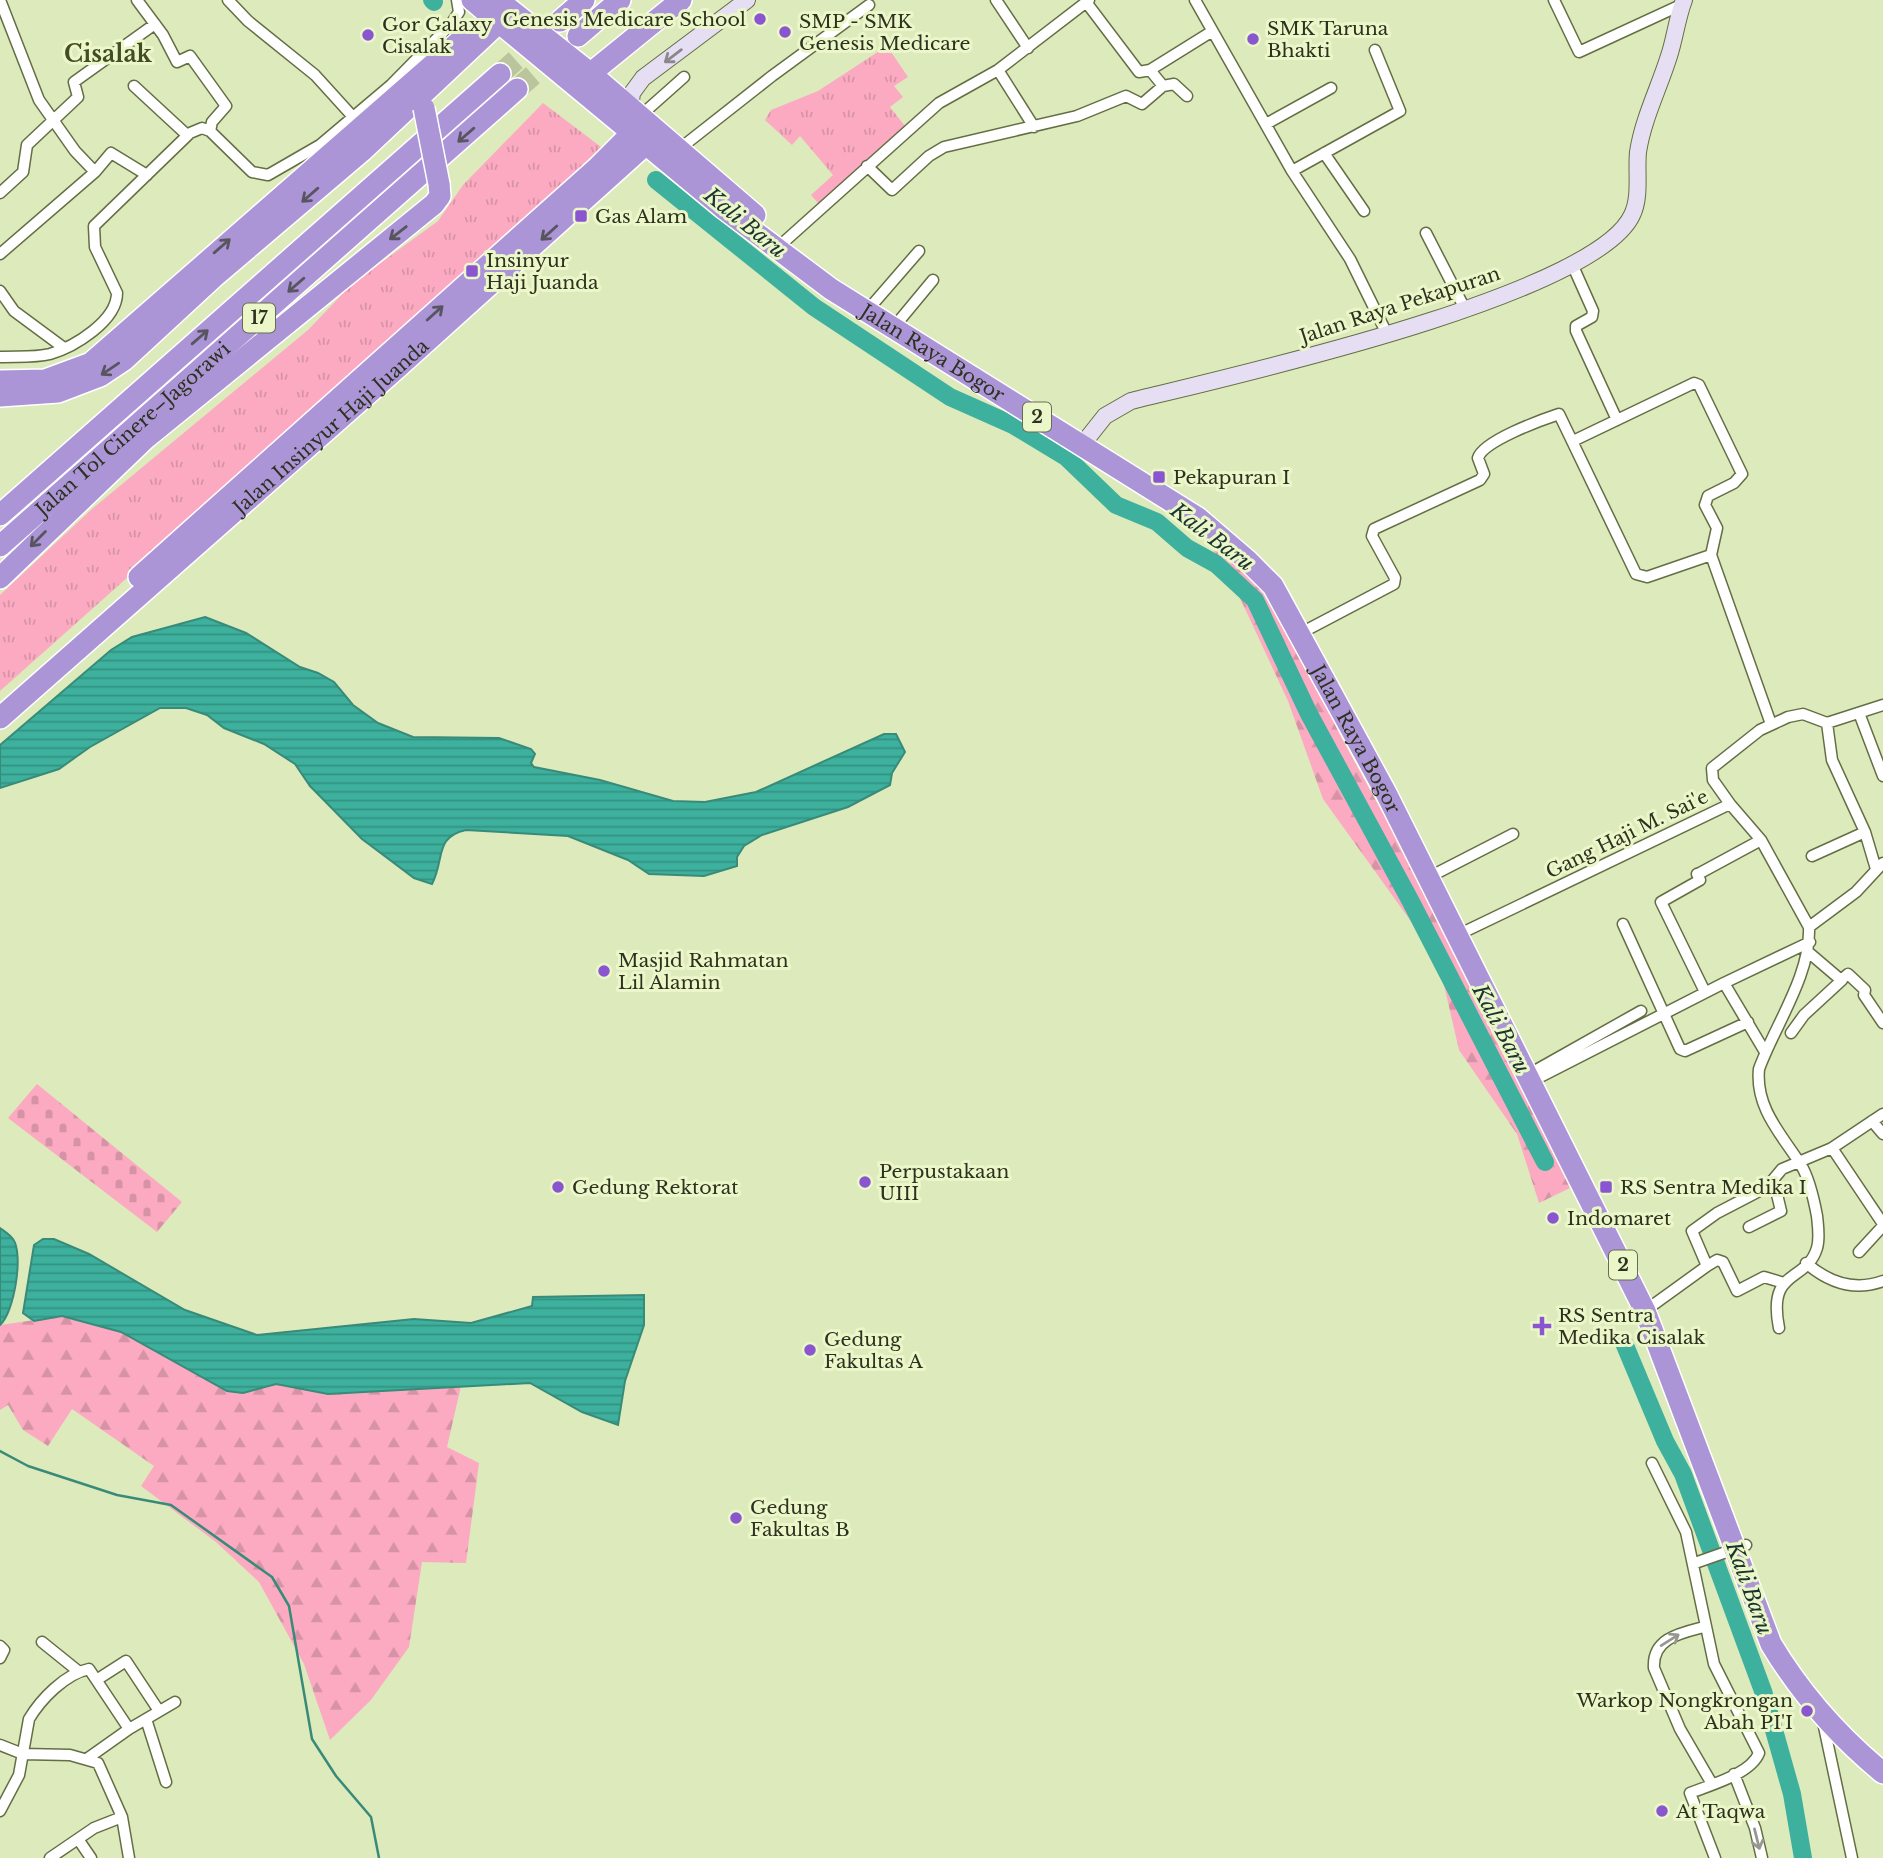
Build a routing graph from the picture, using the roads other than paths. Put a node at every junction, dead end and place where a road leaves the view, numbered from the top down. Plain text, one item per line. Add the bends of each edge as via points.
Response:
1 (0, 0) edge
2 (137, 0) edge
3 (228, 0) edge
4 (584, 0) edge
5 (620, 0) edge
6 (681, 0) edge
7 (747, 0) edge
8 (996, 0) edge
9 (1195, 0) edge
10 (1554, 0) edge
11 (1088, 1) edge
12 (1684, 2) edge
13 (462, 4) edge
14 (869, 5) dead end
15 (500, 9) edge
16 (560, 21) tunnel mouth
17 (155, 24) junction
18 (1211, 32) junction
19 (578, 36) tunnel mouth
20 (1028, 48) junction
21 (471, 50) junction
22 (1375, 50) dead end
23 (998, 70) junction
24 (1150, 70) junction
25 (575, 73) junction
26 (500, 74) tunnel mouth
27 (684, 77) dead end
28 (134, 86) dead end
29 (1163, 86) junction
30 (1331, 88) dead end
31 (517, 89) tunnel mouth
32 (1187, 96) dead end
33 (424, 102) junction
34 (600, 106) junction
35 (52, 118) junction
36 (354, 118) junction
37 (1266, 124) junction
38 (642, 126) junction
39 (1034, 127) junction
40 (210, 131) junction
41 (187, 135) junction
42 (678, 150) junction
43 (1324, 153) junction
44 (867, 166) junction
45 (1293, 171) junction
46 (95, 172) junction
47 (147, 175) junction
48 (599, 177) junction
49 (687, 179) junction
50 (0, 193) edge
51 (1364, 211) dead end
52 (1426, 233) dead end
53 (785, 241) junction
54 (919, 251) dead end
55 (0, 254) edge
56 (1572, 264) junction
57 (933, 280) dead end
58 (0, 291) edge
59 (873, 304) junction
60 (1465, 309) junction
61 (899, 321) junction
62 (1387, 334) junction
63 (64, 348) junction
64 (2, 355) edge
65 (0, 381) edge
66 (149, 382) junction
67 (0, 396) edge
68 (1617, 420) junction
69 (1085, 440) junction
70 (1573, 441) junction
71 (0, 495) edge
72 (0, 515) edge
73 (0, 546) edge
74 (1711, 555) junction
75 (0, 578) edge
76 (1306, 630) junction
77 (0, 701) edge
78 (1883, 705) edge
79 (1859, 713) junction
80 (0, 718) edge
81 (1827, 723) junction
82 (1771, 724) junction
83 (1883, 776) edge
84 (1730, 804) junction
85 (1865, 832) junction
86 (1513, 834) dead end
87 (1761, 841) junction
88 (1420, 848) junction
89 (1812, 856) dead end
90 (1879, 866) edge
91 (1439, 872) junction
92 (1623, 924) dead end
93 (1809, 927) junction
94 (1468, 930) junction
95 (1809, 946) junction
96 (1842, 980) junction
97 (1724, 983) junction
98 (1705, 992) junction
99 (1641, 1011) dead end
100 (1665, 1016) junction
101 (1748, 1021) junction
102 (1883, 1023) edge
103 (1791, 1032) dead end
104 (1765, 1052) junction
105 (1540, 1072) junction
106 (1883, 1114) edge
107 (1872, 1121) junction
108 (1883, 1134) edge
109 (1832, 1148) junction
110 (1800, 1164) junction
111 (1774, 1182) junction
112 (1883, 1225) edge
113 (1749, 1227) dead end
114 (1859, 1252) dead end
115 (1806, 1263) junction
116 (1707, 1266) junction
117 (1883, 1280) edge
118 (1784, 1283) junction
119 (1653, 1305) junction
120 (1779, 1328) dead end
121 (1652, 1462) dead end
122 (1734, 1549) junction
123 (1699, 1562) junction
124 (1704, 1628) junction
125 (42, 1642) dead end
126 (0, 1646) edge
127 (0, 1658) edge
128 (78, 1671) junction
129 (98, 1679) junction
130 (175, 1702) dead end
131 (159, 1711) junction
132 (1822, 1716) junction
133 (146, 1720) junction
134 (130, 1729) junction
135 (0, 1745) edge
136 (23, 1754) junction
137 (88, 1758) junction
138 (1883, 1759) edge
139 (1883, 1773) edge
140 (1734, 1774) junction
141 (166, 1782) dead end
142 (1712, 1784) junction
143 (0, 1811) edge
144 (122, 1817) junction
145 (78, 1839) junction
146 (50, 1858) edge
147 (91, 1858) edge
148 (129, 1858) edge
149 (1715, 1858) edge
150 (1762, 1858) edge
151 (1852, 1858) edge

1 - 35 street via 38,100
2 - 17 street
3 - 36 street via 314,75
4 - 16 highway
5 - 19 highway
6 - 25 highway
7 -> 38 main road via 643,78 632,93
8 - 20 street
9 - 18 street
10 - 12 street via 1579,52
11 - 20 street
11 - 24 street via 1139,72
12 - 56 main road, Jalan Raya Pekapuran via 1642,135 1632,216 1609,243
13 - 15 highway, Jalan Raya Bogor / 2
13 - 36 street via 442,34
14 - 42 street
15 - 21 highway
15 - 25 highway, Jalan Raya Bogor / 2
65 -> 15 highway via 45,380 97,358
17 - 35 street via 75,82 78,97
17 - 40 street via 177,62 190,56 226,106
18 - 24 street
18 - 37 street
20 - 23 street
21 - 25 highway via 488,41 503,41
21 - 33 highway
22 - 43 street via 1400,111
23 - 39 street
23 - 44 street via 939,103
24 - 29 street
25 - 34 highway, Jalan Raya Bogor / 2
25 - 38 highway
66 -> 26 highway, Jalan Tol Cinere–Jagorawi / 17
27 - 38 street
28 - 41 street
29 - 32 street via 1174,84
29 - 39 street via 1142,104 1126,96
30 - 37 street
31 -> 73 highway, Jalan Tol Cinere–Jagorawi / 17
33 -> 67 highway via 124,360 100,376 58,392
33 -> 75 highway, bridge via 439,184 440,196 434,204 146,438
34 - 38 highway, Jalan Raya Bogor / 2
34 - 48 highway via 609,129
35 - 46 street
35 - 50 street via 27,145 23,172
36 - 40 street via 320,145 268,175 252,172
37 - 45 street
38 - 42 highway, Jalan Raya Bogor / 2
38 - 48 highway, Jalan Insinyur Haji Juanda
38 - 49 highway, Jalan Raya Bogor / 2
39 - 44 street via 944,147 890,191
40 - 41 street via 197,128
41 - 47 street
42 - 53 highway, Jalan Raya Bogor / 2
43 - 45 street
43 - 51 street
44 - 53 street
45 - 62 street via 1350,259
46 - 47 street via 111,153
46 - 55 street
47 - 63 street via 98,220 93,232 117,299 90,332
48 - 49 highway via 650,165 666,167
77 -> 48 highway, Jalan Insinyur Haji Juanda
48 -> 80 highway, Jalan Insinyur Haji Juanda
49 - 69 highway, Jalan Raya Bogor / 2 via 838,294
52 - 60 street
53 - 59 highway, Jalan Raya Bogor / 2
54 - 59 street
56 - 60 main road, Jalan Raya Pekapuran
56 - 68 street via 1592,311 1592,317 1576,326 1576,331
57 - 61 street
58 - 63 street via 14,311
59 - 61 highway, Jalan Raya Bogor / 2
60 - 62 main road, Jalan Raya Pekapuran
61 - 69 highway, Jalan Raya Bogor / 2
62 - 69 main road, Jalan Raya Pekapuran via 1131,401 1105,416
63 - 64 street via 48,354
66 - 71 highway
66 - 72 highway, Jalan Tol Cinere–Jagorawi / 17
68 - 70 street
68 - 74 street via 1694,383 1699,385 1742,474 1706,498 1717,528
69 - 76 highway, Jalan Raya Bogor / 2 via 1204,509 1282,581
70 - 74 street via 1636,574 1647,577
70 - 76 street via 1559,414 1481,451 1478,458 1484,474 1480,480 1373,531 1394,584
74 - 82 street
76 - 88 highway, Jalan Raya Bogor / 2
78 - 79 street
79 - 81 street
79 - 83 street
81 - 82 street via 1804,714
81 - 85 street via 1832,760
82 - 84 street via 1712,768 1713,780
84 - 87 street, Gang Haji M. Sai'e
84 - 94 street, Gang Haji M. Sai'e
85 - 89 street
85 - 90 street
86 - 91 street
87 - 93 street, Gang Haji M. Sai'e
87 - 98 street via 1697,874 1700,880 1661,902
88 - 91 highway, Jalan Raya Bogor / 2
88 - 122 highway, Jalan Raya Bogor / 2 via 1645,1311
90 - 93 street via 1856,892
91 - 94 highway, Jalan Raya Bogor / 2
92 - 100 street
93 - 95 street, Gang Haji M. Sai'e
94 - 105 highway, Jalan Raya Bogor / 2
95 - 96 street
95 - 97 street
95 - 104 street
96 - 102 street via 1849,975 1859,984
96 - 103 street
97 - 98 street
97 - 101 street
98 - 100 street
99 - 105 street
100 - 101 street via 1682,1051
100 - 105 street
101 - 104 street
104 - 110 street via 1757,1085 1782,1141
105 - 119 highway, Jalan Raya Bogor / 2
106 - 107 street
107 - 108 street
107 - 109 street
109 - 110 street
109 - 112 street
110 - 111 street via 1782,1169
110 - 115 street via 1819,1235
111 - 113 street via 1781,1212
111 - 116 street via 1691,1233
112 - 114 street
115 - 117 street via 1824,1279 1840,1285
115 - 118 street
116 - 118 street via 1723,1262 1737,1291 1764,1277
116 - 119 street
118 - 120 street via 1776,1296
119 - 122 highway, Jalan Raya Bogor / 2
121 - 123 street
122 - 123 street
122 - 132 highway, Jalan Raya Bogor / 2 via 1771,1644
122 - 138 highway, Jalan Raya Bogor / 2 via 1799,1667
123 - 124 street
124 - 140 street via 1714,1664 1759,1753 1754,1762
142 -> 124 street via 1681,1729 1653,1659 1666,1640
125 - 128 street
126 - 127 street via 4,1650
128 - 129 street via 89,1669
128 - 136 street via 33,1712
129 - 131 street via 125,1661
129 - 134 street
130 - 131 street
131 - 133 street
132 - 139 highway, Jalan Raya Bogor / 2
132 - 151 street
133 - 134 street
133 - 141 street
134 - 137 street
135 - 136 street
136 - 137 street
136 - 143 street via 19,1775
137 - 144 street via 101,1767
140 - 142 street
140 -> 150 street
142 - 149 street via 1690,1793
144 - 145 street
144 - 148 street
145 - 146 street
145 - 147 street

